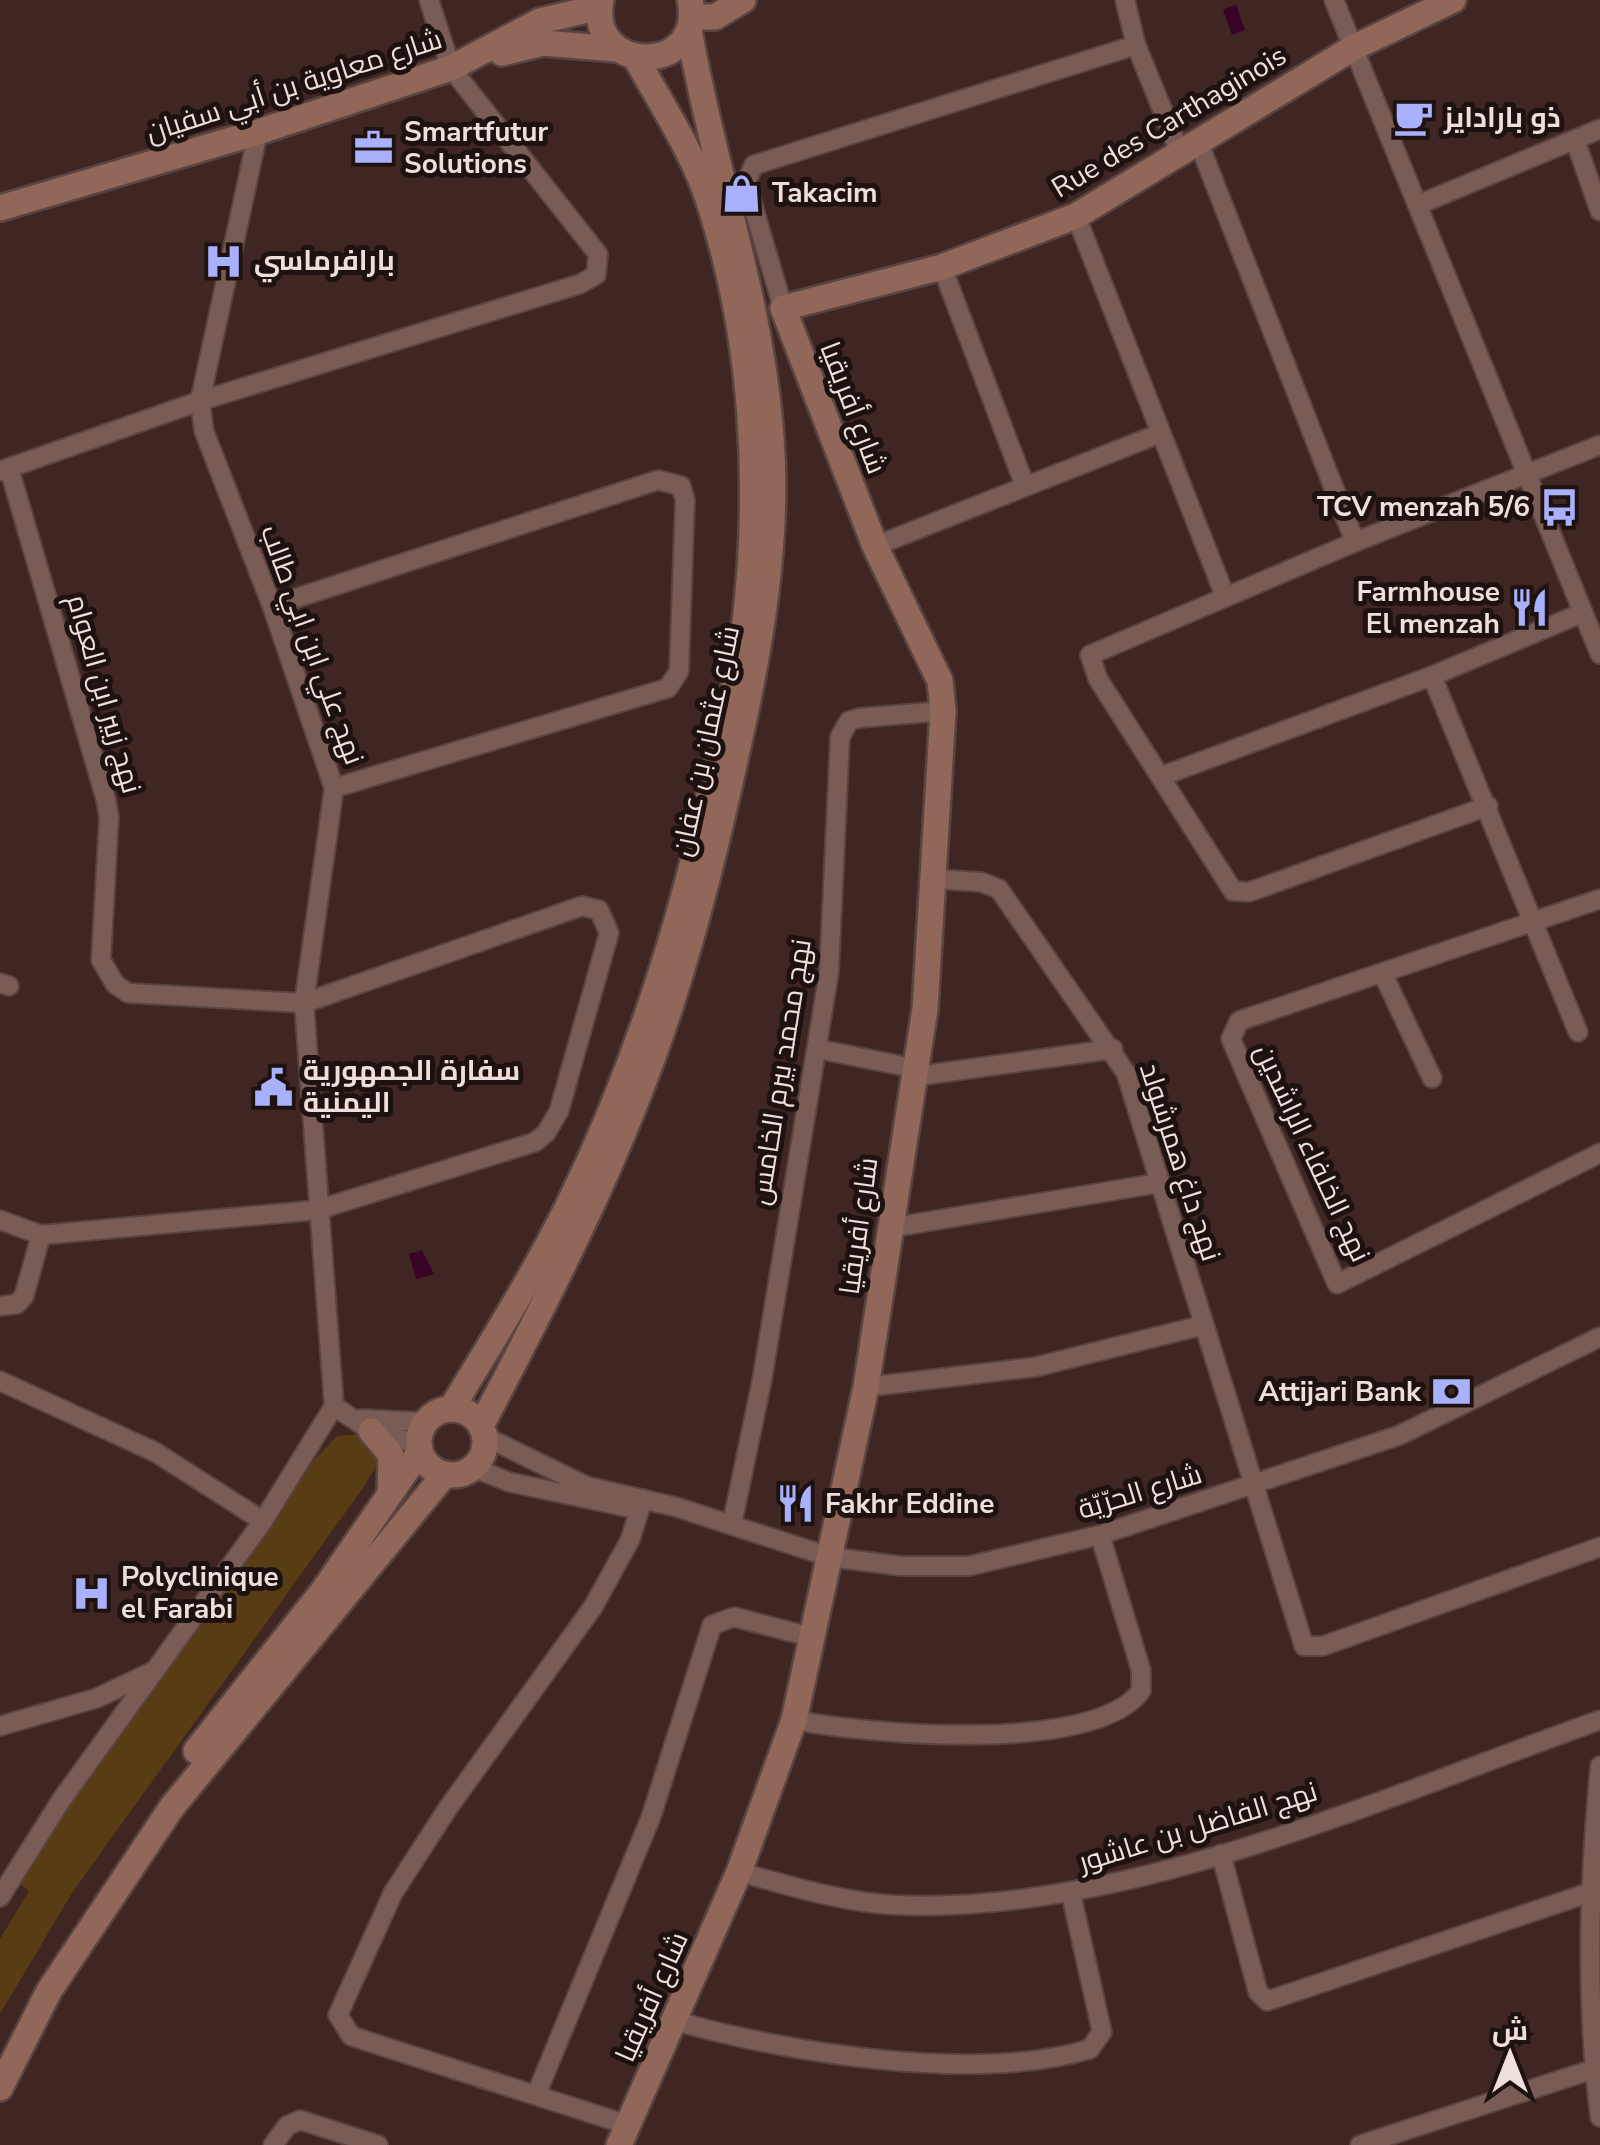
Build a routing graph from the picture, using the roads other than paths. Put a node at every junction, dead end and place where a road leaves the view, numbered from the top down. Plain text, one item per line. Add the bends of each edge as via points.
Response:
1 (430, 0) edge
2 (558, 0) edge
3 (744, 0) edge
4 (1125, 0) edge
5 (1334, 0) edge
6 (1453, 0) edge
7 (600, 3) edge
8 (690, 16) edge
9 (540, 21) junction
10 (1136, 45) junction
11 (1352, 48) junction
12 (626, 53) junction
13 (477, 57) junction
14 (451, 68) junction
15 (1600, 129) edge
16 (258, 132) junction
17 (1575, 140) junction
18 (1189, 147) junction
19 (1420, 204) junction
20 (0, 208) edge
21 (1600, 211) edge
22 (1076, 216) junction
23 (942, 267) junction
24 (783, 308) junction
25 (200, 402) junction
26 (1161, 432) junction
27 (1600, 445) edge
28 (5, 470) edge
29 (1525, 473) junction
30 (1025, 486) junction
31 (1355, 542) junction
32 (874, 546) junction
33 (1225, 596) junction
34 (272, 606) junction
35 (1582, 612) junction
36 (1600, 654) edge
37 (1432, 676) junction
38 (943, 711) junction
39 (1162, 776) junction
40 (334, 788) junction
41 (1488, 806) junction
42 (934, 879) junction
43 (1600, 900) edge
44 (1532, 922) junction
45 (1383, 974) junction
46 (304, 1003) junction
47 (1578, 1032) dead end
48 (818, 1049) junction
49 (1113, 1049) junction
50 (912, 1073) junction
51 (1432, 1078) dead end
52 (1600, 1153) edge
53 (1159, 1183) junction
54 (317, 1210) junction
55 (0, 1220) edge
56 (888, 1228) junction
57 (42, 1234) junction
58 (0, 1306) edge
59 (1204, 1325) junction
60 (1600, 1336) edge
61 (0, 1381) edge
62 (866, 1388) junction
63 (334, 1406) junction
64 (452, 1409) junction
65 (360, 1424) junction
66 (482, 1431) junction
67 (421, 1439) junction
68 (472, 1467) junction
69 (446, 1474) junction
70 (1253, 1486) junction
71 (389, 1499) junction
72 (642, 1504) junction
73 (263, 1521) junction
74 (732, 1524) junction
75 (1100, 1535) junction
76 (1600, 1547) edge
77 (830, 1557) junction
78 (812, 1637) junction
79 (160, 1668) junction
80 (794, 1720) junction
81 (1600, 1720) edge
82 (0, 1726) edge
83 (1600, 1766) edge
84 (1222, 1854) junction
85 (739, 1872) junction
86 (1594, 1891) edge
87 (1071, 1894) junction
88 (0, 1896) edge
89 (676, 2021) junction
90 (0, 2055) edge
91 (1597, 2068) edge
92 (0, 2088) edge
93 (536, 2095) junction
94 (1600, 2117) edge
95 (623, 2135) edge
96 (273, 2145) edge
97 (378, 2145) edge
98 (1360, 2145) edge

1 - 14 street
2 - 9 main road
3 - 8 main road via 714,17
4 - 10 street
5 - 11 street
6 - 11 main road, Rue des Carthaginois
7 - 9 main road, شارع معاوية بن أبي سفيان
7 - 12 main road, شارع عثمان بن عفان via 606,37
8 - 12 main road via 673,50 649,59
8 - 66 main road, شارع عثمان بن عفان via 710,139 752,289 765,376 774,490 762,624 711,867 670,1006 608,1166
9 - 13 main road, شارع معاوية بن أبي سفيان
10 - 18 street
10 - 24 street via 754,165 746,182
11 - 18 main road, Rue des Carthaginois
11 - 19 street
12 - 13 main road via 543,43
12 - 64 main road, شارع عثمان بن عفان via 690,154 738,310 752,475 744,626 693,864 628,1068 568,1206
13 - 14 main road, شارع معاوية بن أبي سفيان
14 - 16 main road, شارع معاوية بن أبي سفيان
14 - 25 street via 598,254 596,275
15 - 17 street
16 - 20 main road, شارع معاوية بن أبي سفيان
16 - 25 street, نهج علي ابن ابي طالب
17 - 19 street
17 - 21 street
18 - 22 main road, Rue des Carthaginois
18 - 31 street
19 - 29 street
22 - 23 main road, Rue des Carthaginois
22 - 26 street
23 - 24 main road, Rue des Carthaginois
23 - 30 street
24 - 32 main road, شارع أفريقيا
25 - 28 street
25 - 34 street, نهج علي ابن ابي طالب via 204,431
26 - 30 street
26 - 33 street
27 - 29 street
28 - 46 street, نهج زبير ابن العوام via 106,800 101,960 107,972 128,992
29 - 31 street
29 - 35 street
30 - 32 street
31 - 33 street
32 - 38 main road, شارع أفريقيا via 936,670
33 - 39 street via 1090,655 1098,679
34 - 40 street, نهج علي ابن ابي طالب
34 - 40 street via 658,480 681,486 679,671 668,688
35 - 36 street
35 - 37 street
37 - 39 street
37 - 41 street
38 - 42 main road, شارع أفريقيا
38 - 48 street, نهج محمد بيرم الخامس via 859,718 840,737 830,972
39 - 41 street via 1234,891 1250,892
40 - 46 street, نهج علي ابن ابي طالب
41 - 44 street
42 - 49 street, نهج داغ همرشولد via 999,888
42 - 50 main road, شارع أفريقيا via 925,1009
43 - 44 street, نهج الخلفاء الراشدين
44 - 45 street, نهج الخلفاء الراشدين
44 - 47 street
45 - 51 street
45 - 52 street, نهج الخلفاء الراشدين via 1239,1022 1232,1030 1233,1046 1337,1284
46 - 54 street, نهج علي ابن ابي طالب
46 - 54 street via 582,906 599,910 607,922 607,945 546,1133 502,1154
48 - 50 street
48 - 74 street, نهج محمد بيرم الخامس
49 - 50 street
49 - 53 street, نهج داغ همرشولد
50 - 56 main road, شارع أفريقيا
53 - 56 street
53 - 59 street, نهج داغ همرشولد
54 - 57 street
54 - 63 street, نهج علي ابن ابي طالب
55 - 57 street
56 - 62 main road, شارع أفريقيا
57 - 58 street via 24,1296
59 - 62 street via 1016,1370
59 - 70 street, نهج داغ همرشولد
60 - 70 street, شارع الحرّيّة via 1400,1435
61 - 73 street via 155,1452
62 - 77 main road, شارع أفريقيا
63 - 65 street
63 - 73 street
64 - 66 main road
64 - 67 main road
65 - 67 street
65 - 71 main road via 391,1455
66 - 68 main road via 482,1453
66 - 72 street, شارع الحرّيّة via 586,1486
67 - 69 main road via 426,1462
67 - 71 main road
68 - 69 main road
68 - 72 street, شارع الحرّيّة via 509,1482
69 - 92 main road via 172,1807 48,1991
70 - 75 street, شارع الحرّيّة
70 - 76 street, نهج داغ همرشولد via 1298,1639 1312,1648
71 - 90 main road via 157,1800 36,1983
72 - 74 street, شارع الحرّيّة
72 - 93 street via 594,1607 393,1893 339,2005 342,2028 351,2036
73 - 79 street
74 - 77 street, شارع الحرّيّة
75 - 77 street, شارع الحرّيّة via 969,1566
75 - 80 street via 1142,1682 1134,1700 1051,1728 990,1735 859,1733
77 - 78 main road, شارع أفريقيا
78 - 80 main road, شارع أفريقيا
78 - 93 street via 734,1617 712,1625 652,1817
79 - 82 street via 97,1698
79 - 88 street
80 - 85 main road, شارع أفريقيا
81 - 84 street, نهج الفاضل بن عاشور
83 - 86 street
84 - 86 street via 1258,1992 1268,2001
84 - 87 street, نهج الفاضل بن عاشور
85 - 87 street, نهج الفاضل بن عاشور via 831,1897 896,1905
85 - 89 main road, شارع أفريقيا
86 - 91 street
87 - 89 street via 1102,2032 1090,2049 1055,2058 926,2063 726,2036
89 - 95 main road, شارع أفريقيا
91 - 94 street
91 - 98 street
93 - 95 street
96 - 97 street via 287,2126 308,2120

